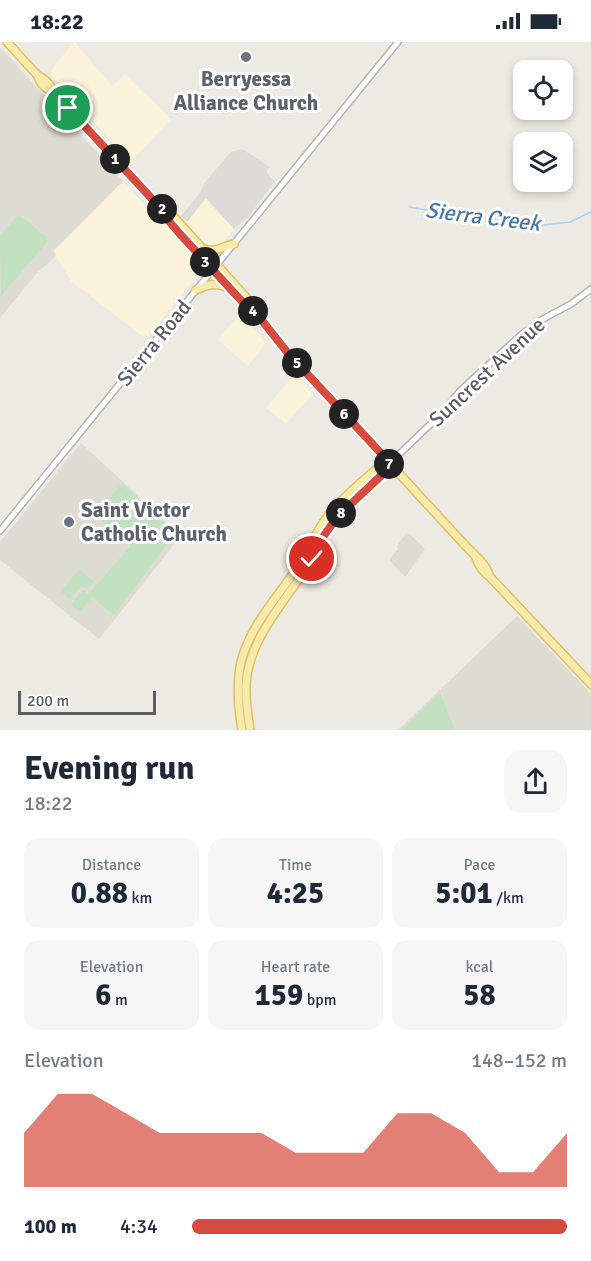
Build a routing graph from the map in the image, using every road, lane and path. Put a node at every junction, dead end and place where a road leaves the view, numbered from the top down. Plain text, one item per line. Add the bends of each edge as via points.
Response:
1 (7, 42) edge
2 (398, 42) edge
3 (166, 214) junction
4 (234, 244) junction
5 (202, 248) junction
6 (215, 267) junction
7 (591, 289) edge
8 (196, 290) junction
9 (231, 290) junction
10 (256, 313) junction
11 (390, 463) junction
12 (0, 531) edge
13 (591, 684) edge
14 (242, 730) edge
15 (250, 730) edge

1 - 3 main road
2 - 4 street, Sierra Road
3 - 5 main road
3 - 6 main road
4 - 5 main road via 216,251
4 - 6 street, Sierra Road
5 - 6 main road
6 - 8 street, Sierra Road
6 - 9 main road
6 - 10 main road via 252,304
7 - 11 street, Suncrest Avenue via 522,334
8 - 9 main road via 214,284
8 - 12 street, Sierra Road
9 - 10 main road
10 - 11 main road
11 - 13 main road via 476,557 484,573
11 - 14 main road via 380,466 331,512 255,630 238,683
11 - 15 main road via 330,527 261,635 246,684

